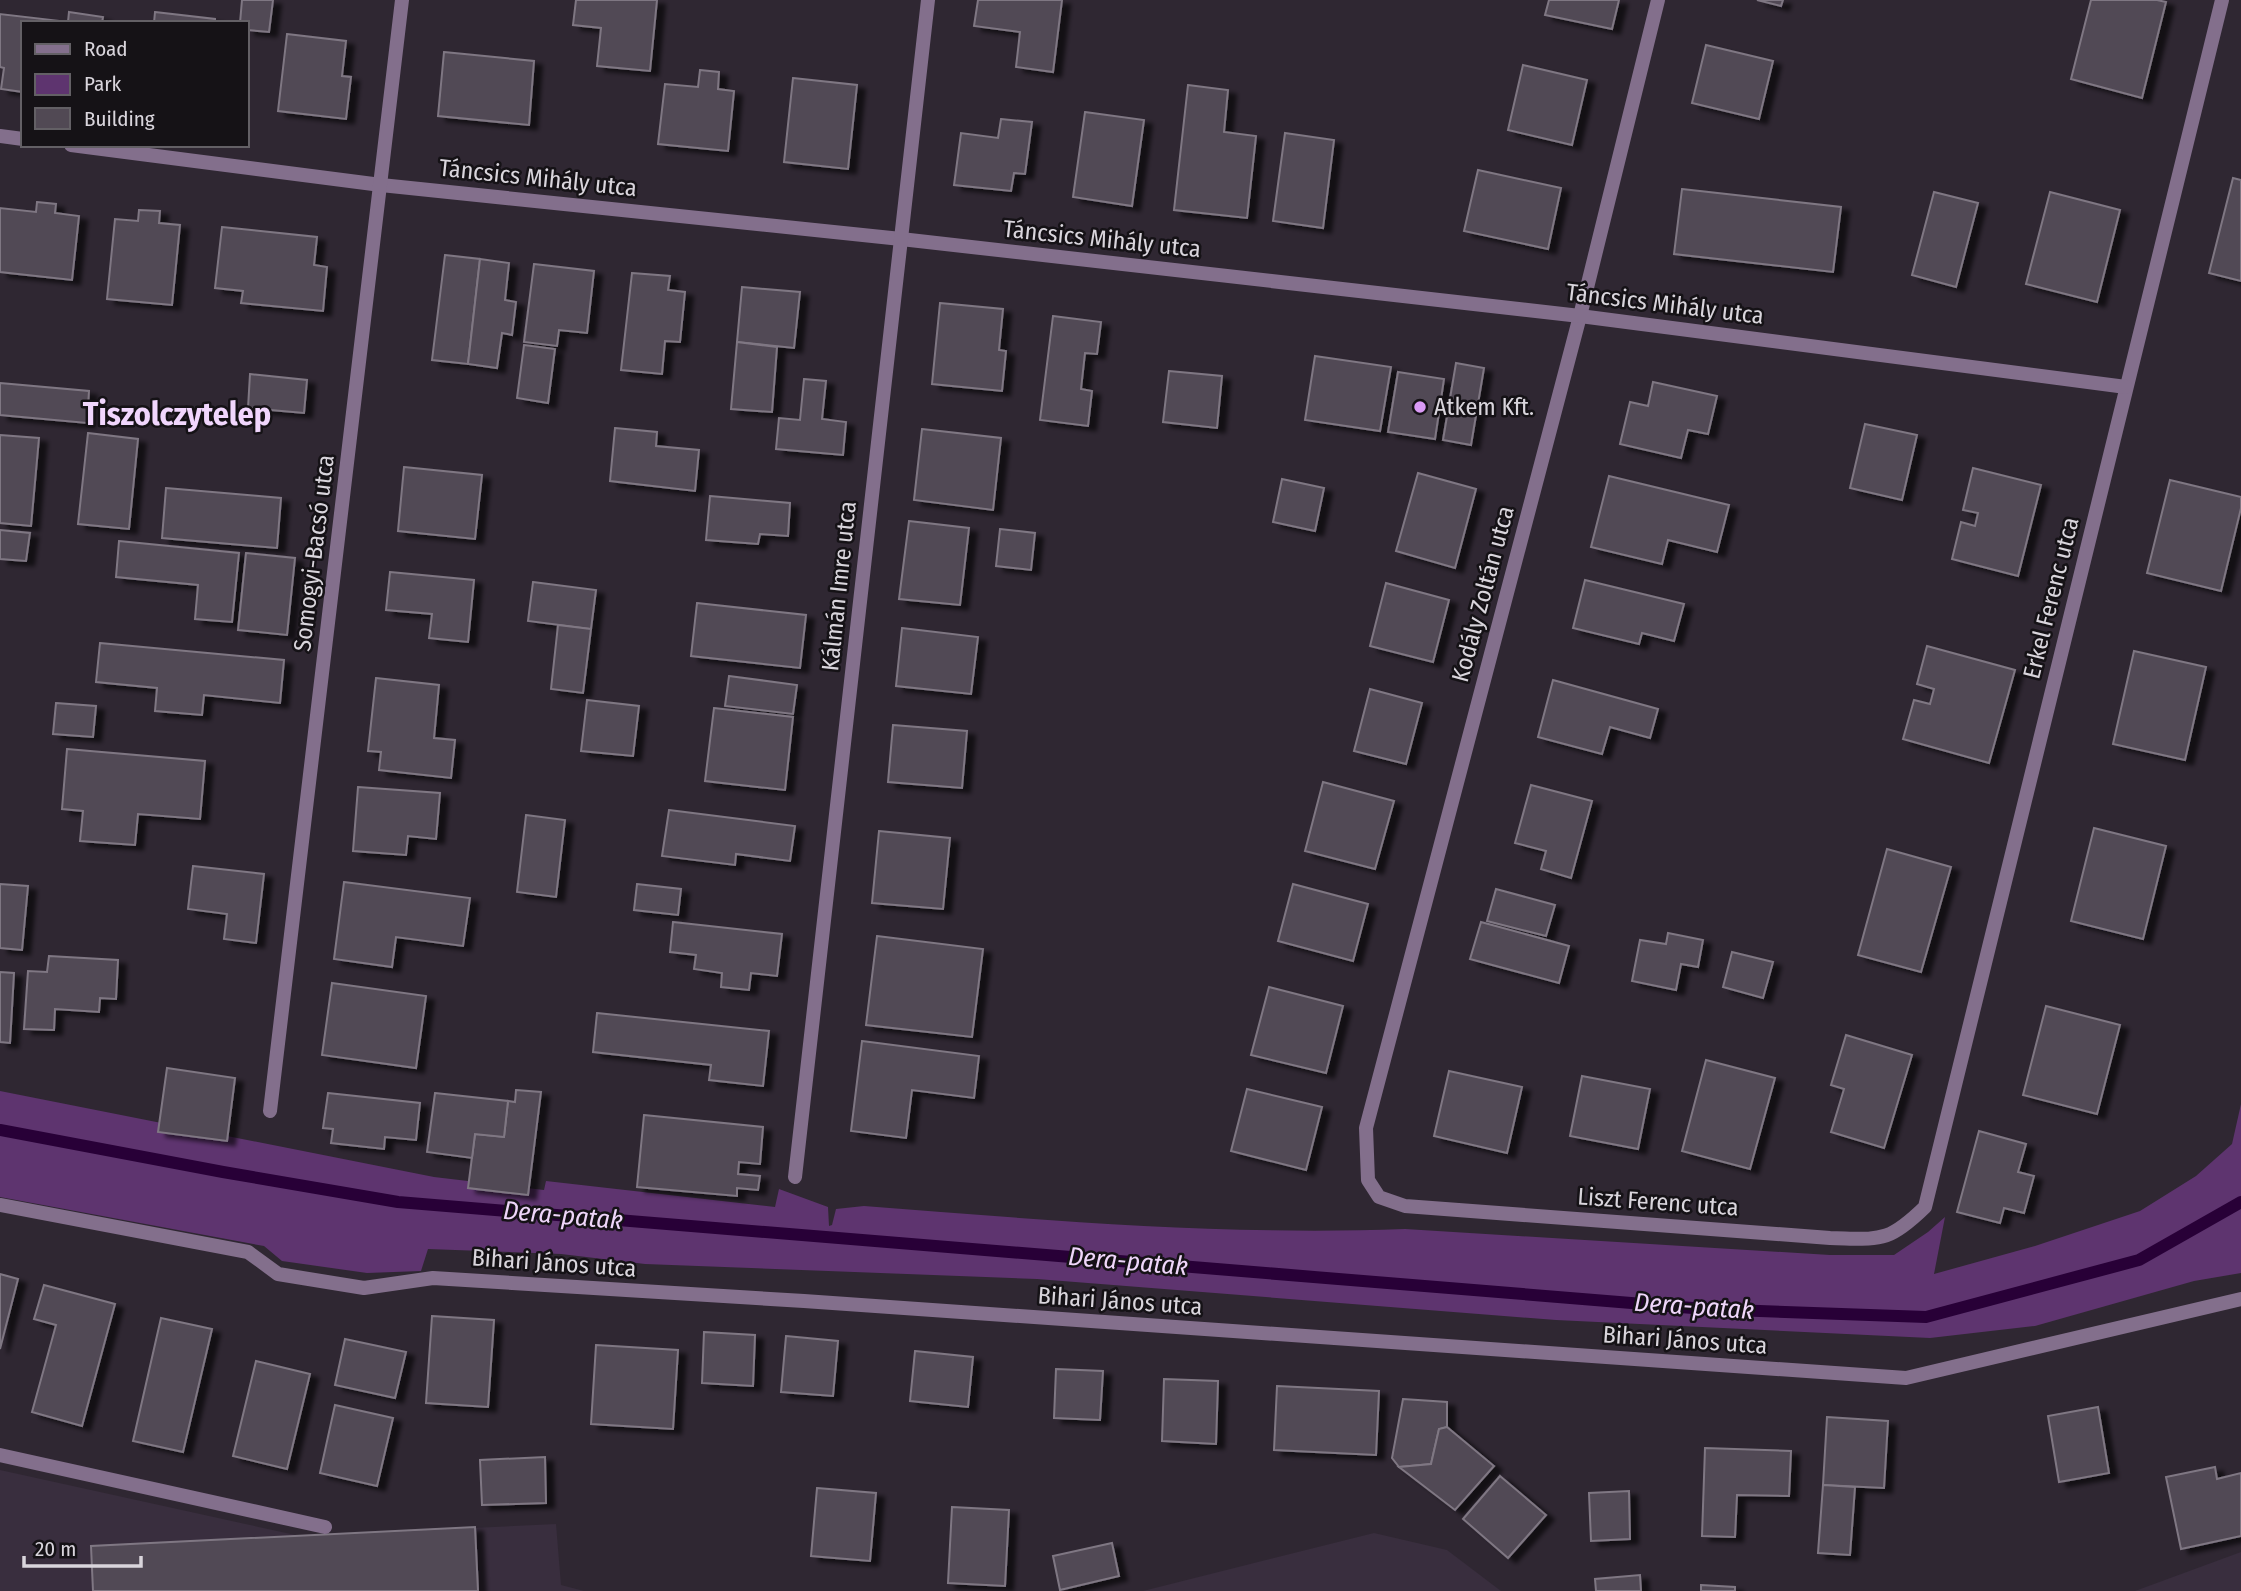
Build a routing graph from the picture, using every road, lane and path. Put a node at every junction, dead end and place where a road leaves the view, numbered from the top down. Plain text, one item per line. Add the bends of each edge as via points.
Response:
1 (402, 0) edge
2 (928, 0) edge
3 (1658, 0) edge
4 (2222, 0) edge
5 (0, 136) edge
6 (21, 139) edge
7 (86, 147) edge
8 (381, 185) junction
9 (901, 239) junction
10 (1580, 316) junction
11 (2126, 387) junction
12 (270, 1111) dead end
13 (794, 1177) dead end
14 (1379, 1197) joint
15 (0, 1205) edge
16 (1925, 1207) joint
17 (2241, 1299) edge
18 (0, 1455) edge
19 (325, 1527) dead end

1 - 8 street, Somogyi-Bacsó utca
2 - 9 street, Kálmán Imre utca
3 - 10 street, Kodály Zoltán utca
4 - 11 street, Erkel Ferenc utca
5 - 6 street
7 - 8 street, Táncsics Mihály utca
8 - 9 street, Táncsics Mihály utca
8 - 12 street, Somogyi-Bacsó utca
9 - 10 street, Táncsics Mihály utca
9 - 13 street, Kálmán Imre utca
10 - 11 street, Táncsics Mihály utca
10 - 14 street, Kodály Zoltán utca via 1366,1128 1368,1180
11 - 16 street, Erkel Ferenc utca
14 - 16 street, Liszt Ferenc utca via 1405,1206 1882,1239 1905,1227
15 - 17 street, Bihari János utca via 248,1252 278,1274 364,1288 433,1278 1906,1378
18 - 19 street

